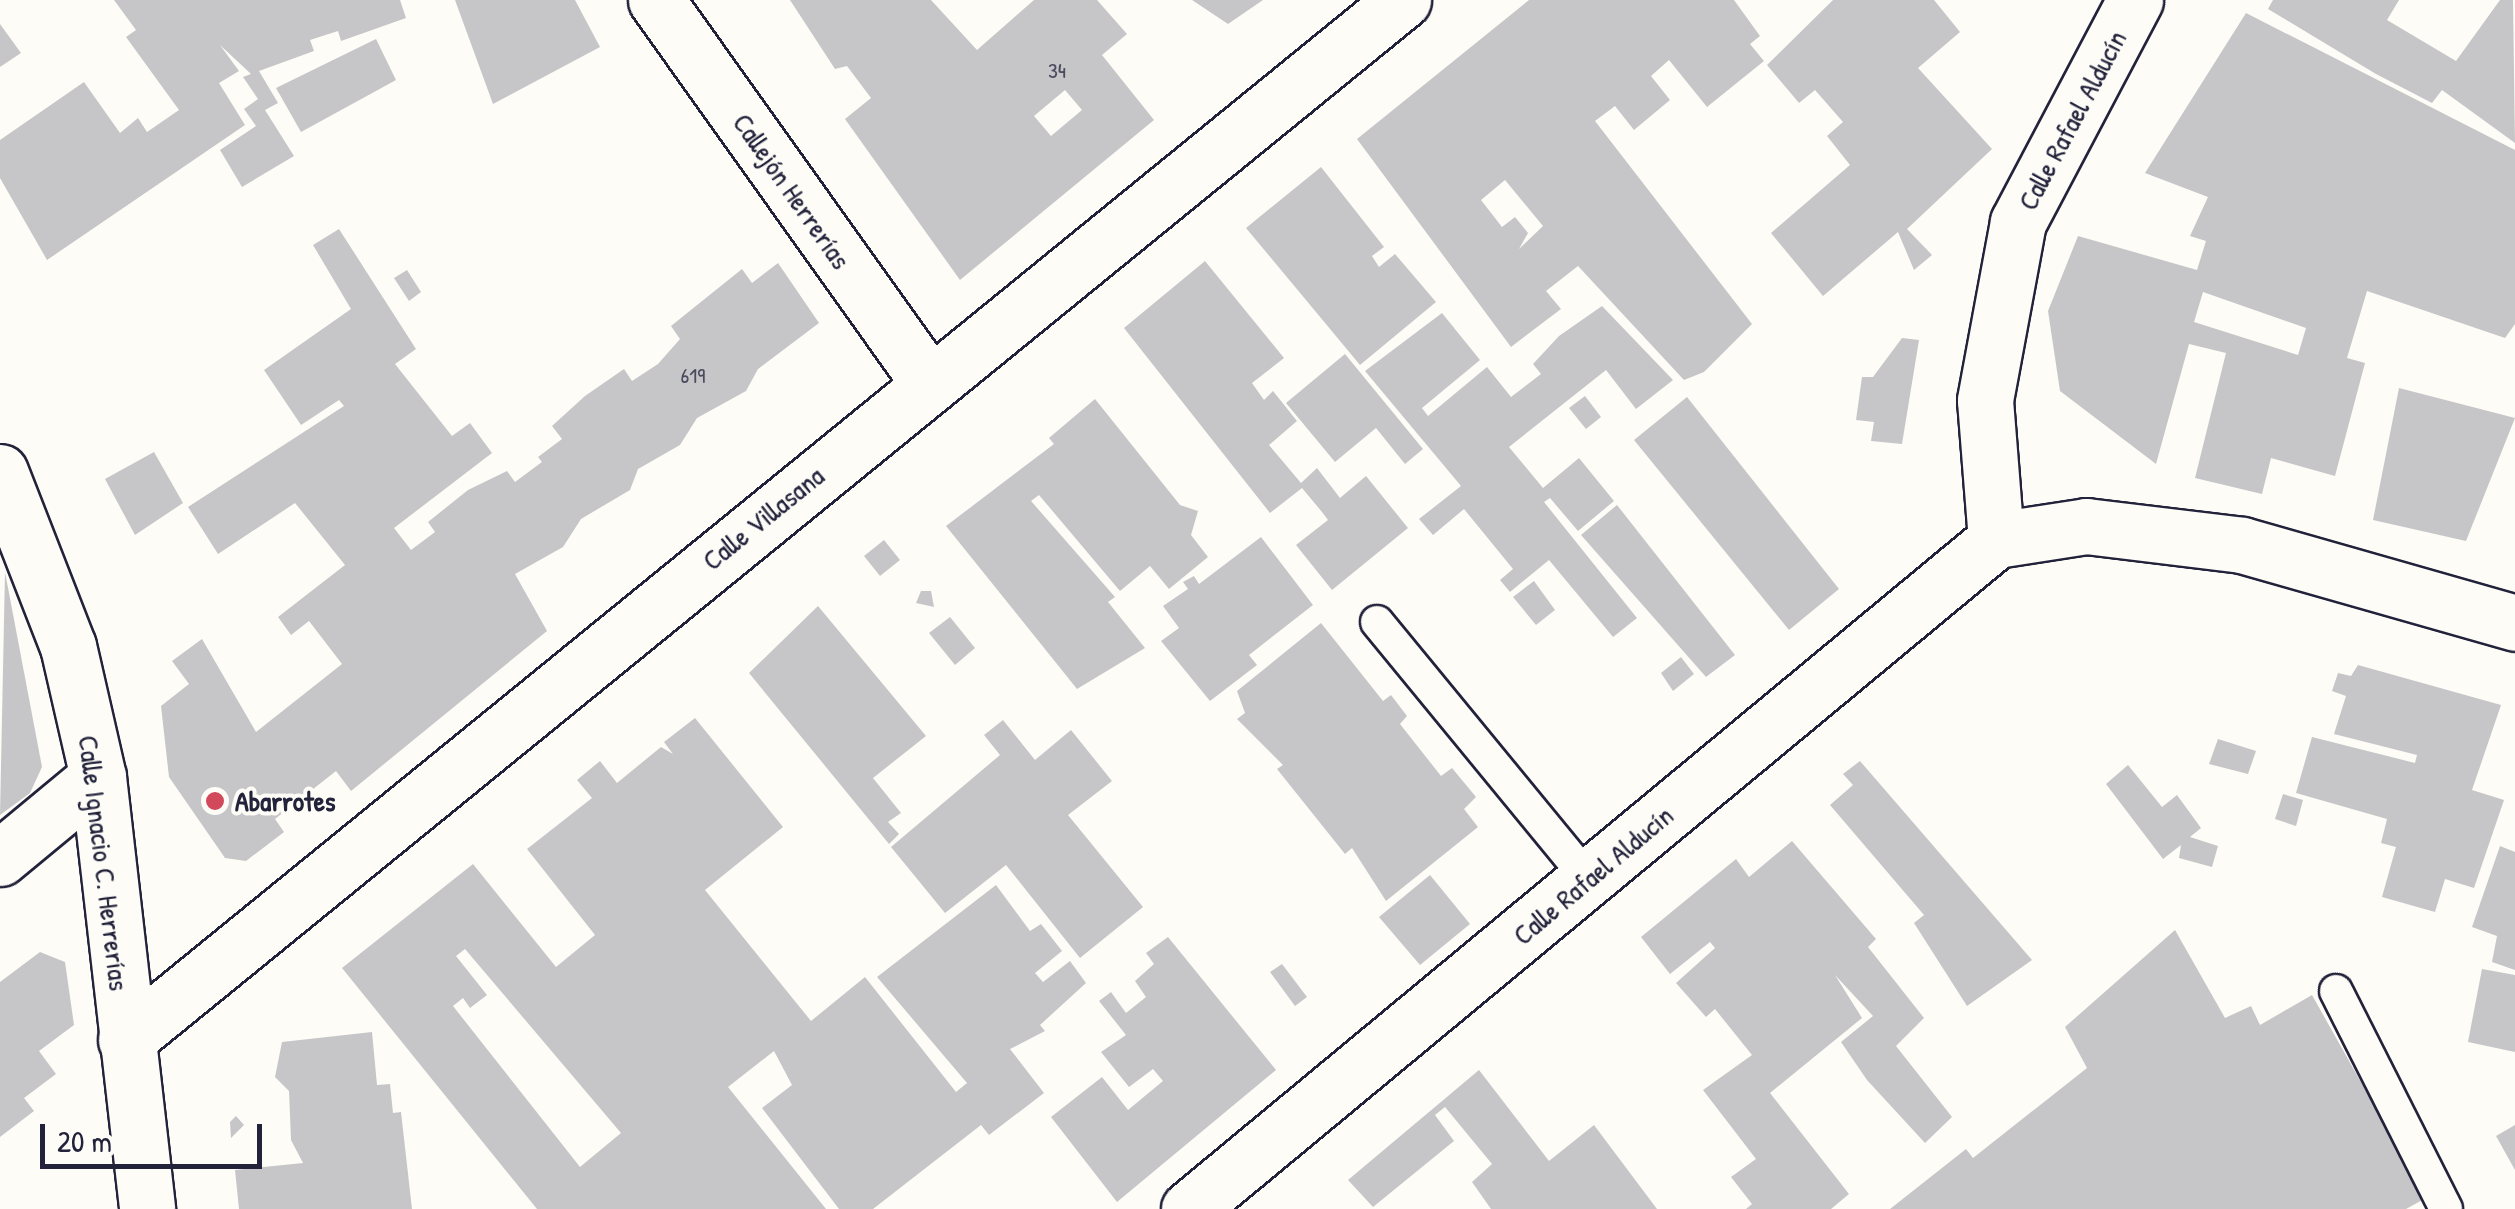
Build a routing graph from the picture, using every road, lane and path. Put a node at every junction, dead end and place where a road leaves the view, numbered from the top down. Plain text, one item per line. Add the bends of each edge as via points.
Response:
1 (656, 0) edge
2 (1403, 0) edge
3 (2135, 0) edge
4 (928, 382) junction
5 (0, 472) edge
6 (1996, 540) junction
7 (1378, 622) dead end
8 (2515, 623) edge
9 (98, 776) junction
10 (0, 858) edge
11 (1588, 879) junction
12 (2336, 991) dead end
13 (126, 1040) junction
14 (147, 1209) edge
15 (1189, 1209) edge
16 (2446, 1209) edge

1 - 4 street, Callejón Herrerías
2 - 4 street, Calle Villasana
3 - 6 street, Calle Rafael Alducín via 2018,222 1985,400
4 - 13 street, Calle Villasana
5 - 9 street, Calle Ignacio C. Herrerías via 68,646
6 - 8 street via 2086,526 2242,545
6 - 11 street, Calle Rafael Alducín
7 - 11 lane
9 - 10 street
9 - 13 street, Calle Ignacio C. Herrerías
11 - 15 street, Calle Rafael Alducín
12 - 16 lane
13 - 14 street, Calle Ignacio C. Herrerías

